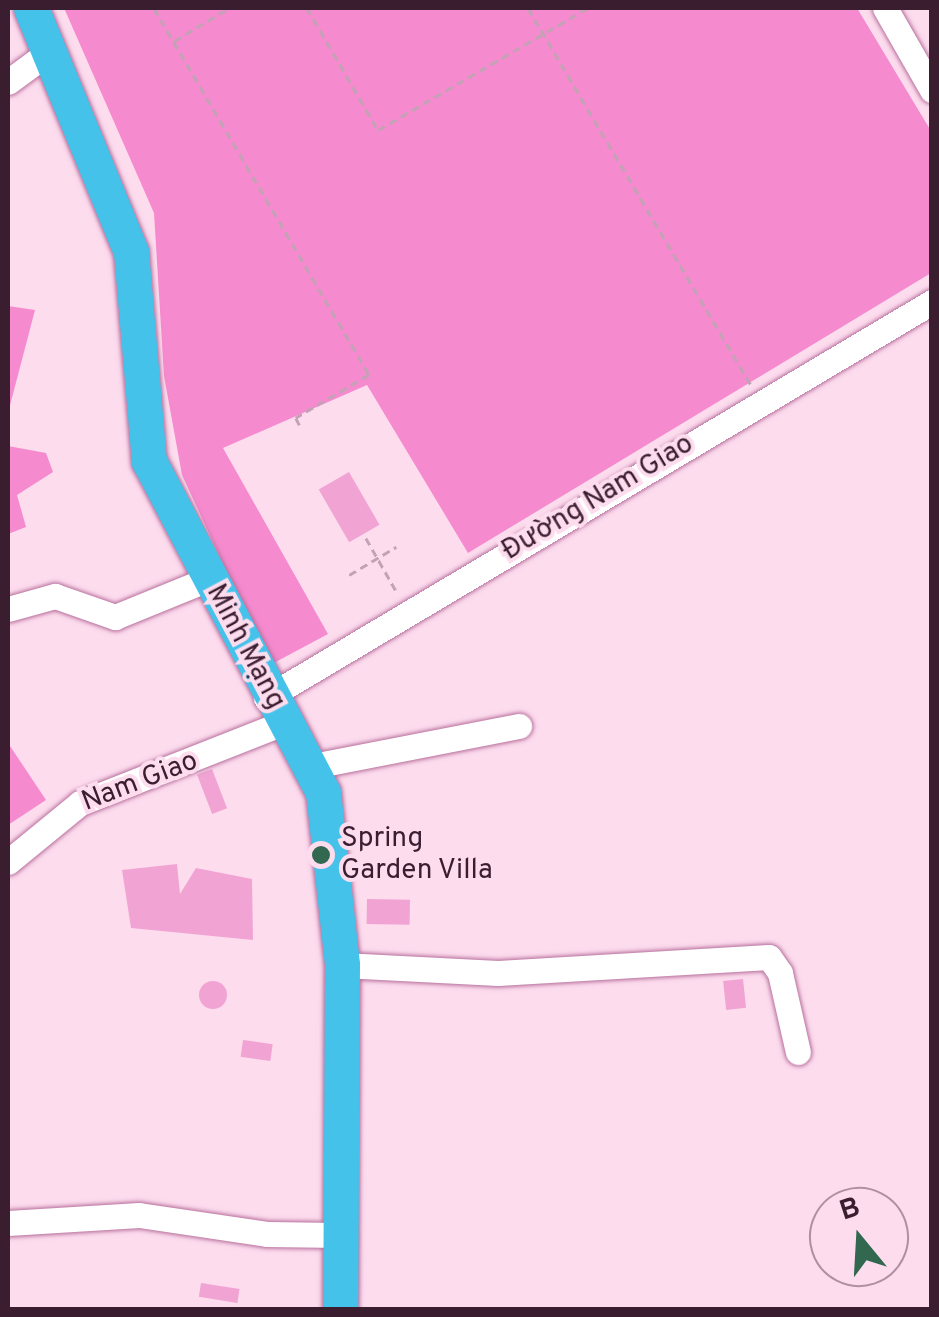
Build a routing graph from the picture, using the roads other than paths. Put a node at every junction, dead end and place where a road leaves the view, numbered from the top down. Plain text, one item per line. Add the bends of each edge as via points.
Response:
1 (32, 8) edge
2 (885, 8) edge
3 (50, 51) junction
4 (8, 82) edge
5 (932, 90) edge
6 (932, 302) edge
7 (208, 579) junction
8 (8, 609) edge
9 (276, 710) junction
10 (519, 726) dead end
11 (312, 766) junction
12 (8, 862) edge
13 (342, 965) junction
14 (798, 1052) dead end
15 (8, 1223) edge
16 (340, 1234) junction
17 (340, 1310) edge

1 - 3 highway, Minh Mạng
2 - 5 street
3 - 4 street
3 - 7 highway, Minh Mạng via 132,252 148,461
6 - 9 street, Đường Nam Giao via 408,612
7 - 8 street via 115,617 55,596
7 - 9 highway, Minh Mạng
9 - 11 highway, Minh Mạng
9 - 12 street, Nam Giao via 80,803
10 - 11 street
11 - 13 highway, Minh Mạng via 331,833
13 - 14 street via 514,973 768,957 778,965
13 - 16 highway, Minh Mạng
15 - 16 street via 139,1216 266,1234
16 - 17 highway, Minh Mạng

